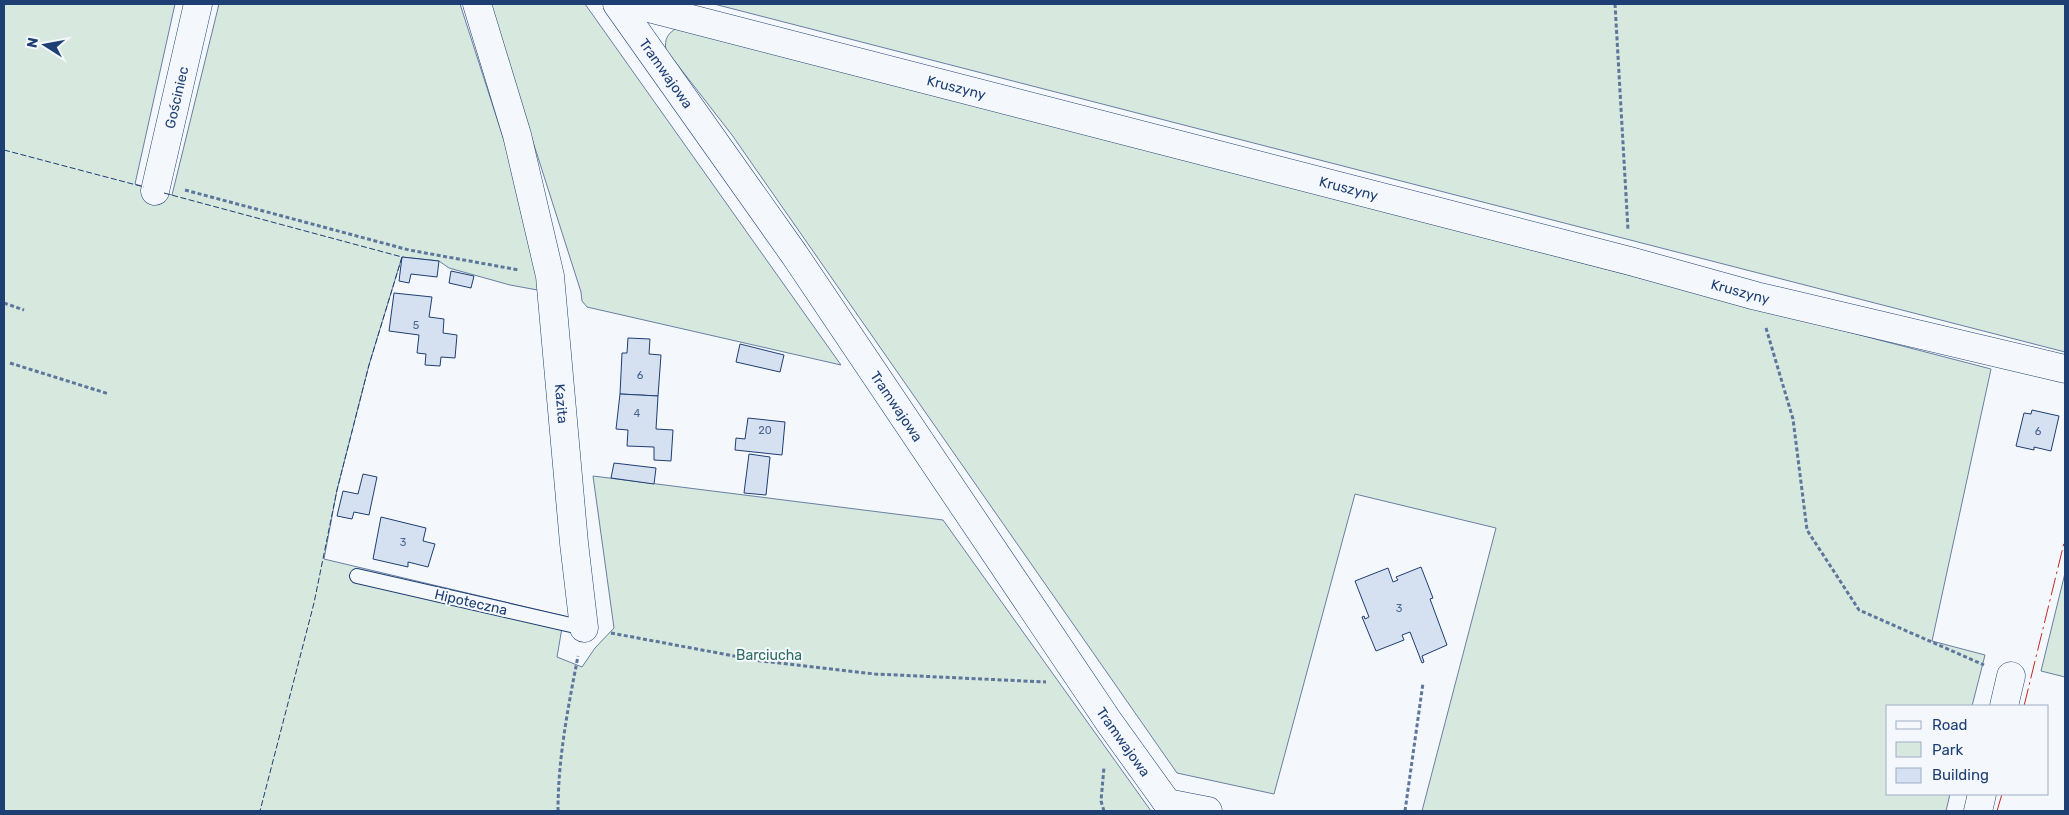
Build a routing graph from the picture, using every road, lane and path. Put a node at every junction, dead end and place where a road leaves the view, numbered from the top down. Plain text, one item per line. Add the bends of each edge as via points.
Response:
1 (198, 4) edge
2 (477, 4) edge
3 (617, 4) edge
4 (633, 4) edge
5 (1615, 4) edge
6 (182, 189) dead end
7 (155, 190) dead end
8 (1630, 261) junction
9 (550, 276) junction
10 (1756, 296) junction
11 (4, 303) edge
12 (24, 310) dead end
13 (10, 363) dead end
14 (2065, 369) edge
15 (109, 394) dead end
16 (357, 576) dead end
17 (584, 628) junction
18 (2011, 676) joint
19 (1080, 677) junction
20 (1423, 683) dead end
21 (2004, 705) edge
22 (1982, 795) edge
23 (1170, 807) edge
24 (558, 811) edge
25 (1208, 811) edge
26 (1405, 811) edge
27 (1978, 811) edge

1 - 7 street, Gościniec
2 - 9 street, Kazita via 517,136
3 - 19 street, Tramwajowa via 794,254
4 - 8 street, Kruszyny
5 - 8 path
6 - 9 path via 409,250
8 - 10 street, Kruszyny
9 - 17 street, Kazita
10 - 14 street, Kruszyny
10 - 18 path via 1793,419 1807,530 1859,610
11 - 12 path
13 - 15 path
16 - 17 lane, Hipoteczna
17 - 19 path via 761,661 875,674 1040,683
17 - 24 path via 564,728
18 - 21 street
19 - 23 street, Tramwajowa
20 - 26 path
22 - 27 street
23 - 25 street

